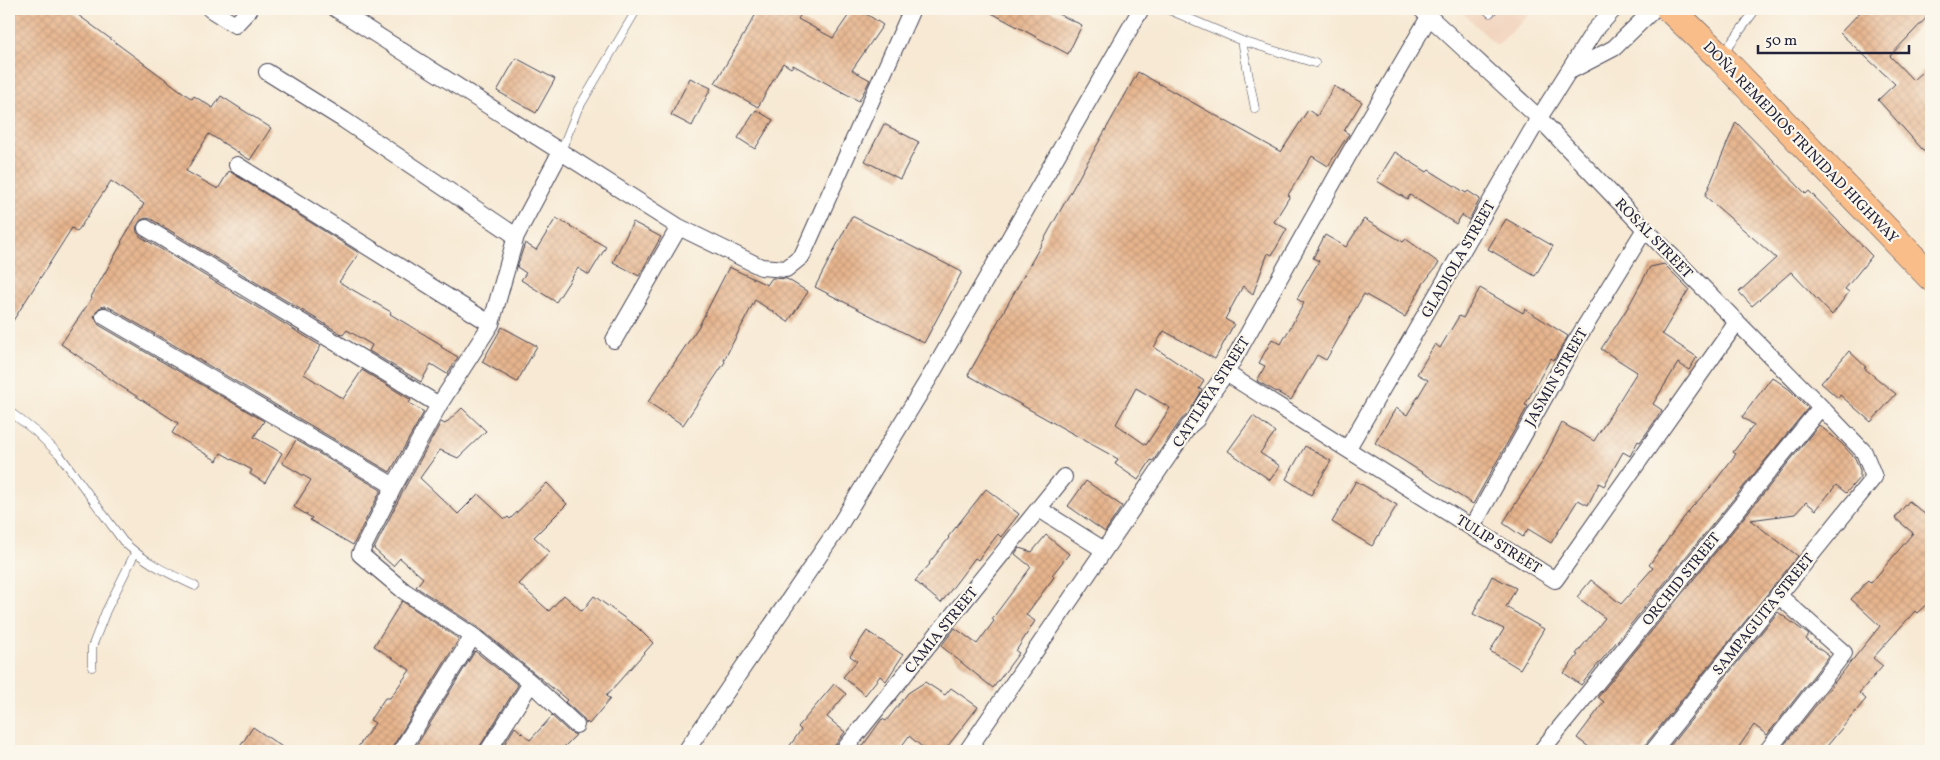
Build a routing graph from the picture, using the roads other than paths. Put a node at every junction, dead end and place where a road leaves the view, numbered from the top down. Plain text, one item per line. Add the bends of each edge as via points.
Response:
1 (210, 9) edge
2 (250, 9) edge
3 (336, 9) edge
4 (637, 9) edge
5 (912, 9) edge
6 (1141, 9) edge
7 (1167, 9) edge
8 (1486, 9) edge
9 (1494, 9) edge
10 (1614, 9) edge
11 (1654, 9) edge
12 (1756, 9) edge
13 (1425, 13) edge
14 (1678, 14) edge
15 (1242, 41) junction
16 (1720, 57) junction
17 (1315, 63) dead end
18 (1570, 71) junction
19 (267, 72) dead end
20 (1255, 109) dead end
21 (1539, 118) junction
22 (561, 151) junction
23 (237, 165) dead end
24 (680, 227) junction
25 (146, 228) dead end
26 (1645, 229) junction
27 (516, 236) junction
28 (1931, 277) edge
29 (104, 316) dead end
30 (1737, 322) junction
31 (491, 324) junction
32 (614, 340) dead end
33 (1226, 373) junction
34 (439, 405) junction
35 (1821, 407) junction
36 (9, 411) edge
37 (1348, 448) junction
38 (1064, 477) dead end
39 (1874, 477) joint
40 (394, 486) junction
41 (1039, 509) junction
42 (1472, 527) junction
43 (1104, 550) junction
44 (135, 553) junction
45 (195, 586) dead end
46 (1778, 595) junction
47 (473, 636) junction
48 (92, 667) dead end
49 (531, 684) junction
50 (576, 725) dead end
51 (401, 751) edge
52 (488, 751) edge
53 (686, 751) edge
54 (843, 751) edge
55 (967, 751) edge
56 (1541, 751) edge
57 (1652, 751) edge
58 (1767, 751) edge

1 - 2 street via 235,25
3 - 22 street
4 - 22 lane via 577,111
5 - 24 street via 802,256 786,269 761,267
6 - 53 street via 931,375 836,531
7 - 15 lane
8 - 9 lane via 1490,13
10 - 18 street, GLADIOLA STREET via 1594,31
11 - 18 street, GLADIOLA STREET via 1614,48
12 - 16 lane
13 - 21 street, ROSAL STREET
13 - 33 street, CATTLEYA STREET
14 - 16 highway, DOÑA REMEDIOS TRINIDAD HIGHWAY
15 - 17 lane
15 - 20 lane
16 - 28 highway, DOÑA REMEDIOS TRINIDAD HIGHWAY
18 - 21 street, GLADIOLA STREET
19 - 27 street
21 - 26 street, ROSAL STREET
21 - 37 street, GLADIOLA STREET
22 - 24 street
22 - 27 street
23 - 31 street
24 - 32 street
25 - 34 street
26 - 30 street, ROSAL STREET
26 - 42 street, JASMIN STREET via 1576,341
27 - 31 street
29 - 40 street
30 - 35 street, ROSAL STREET
30 - 42 street, TULIP STREET via 1555,580
31 - 34 street
33 - 37 street, TULIP STREET
33 - 43 street, CATTLEYA STREET
34 - 40 street
35 - 39 street, ROSAL STREET via 1864,452
35 - 56 street, ORCHID STREET
36 - 44 lane via 59,454
37 - 42 street, TULIP STREET
38 - 41 street, CAMIA STREET
39 - 46 street, SAMPAGUITA STREET
40 - 47 street via 360,554 404,591
41 - 43 street
41 - 54 street, CAMIA STREET
43 - 55 street, CATTLEYA STREET
44 - 45 lane
44 - 48 lane via 106,610 92,647
46 - 57 street, SAMPAGUITA STREET
46 - 58 street via 1844,653
47 - 49 street
47 - 51 street
49 - 50 street
49 - 52 street

